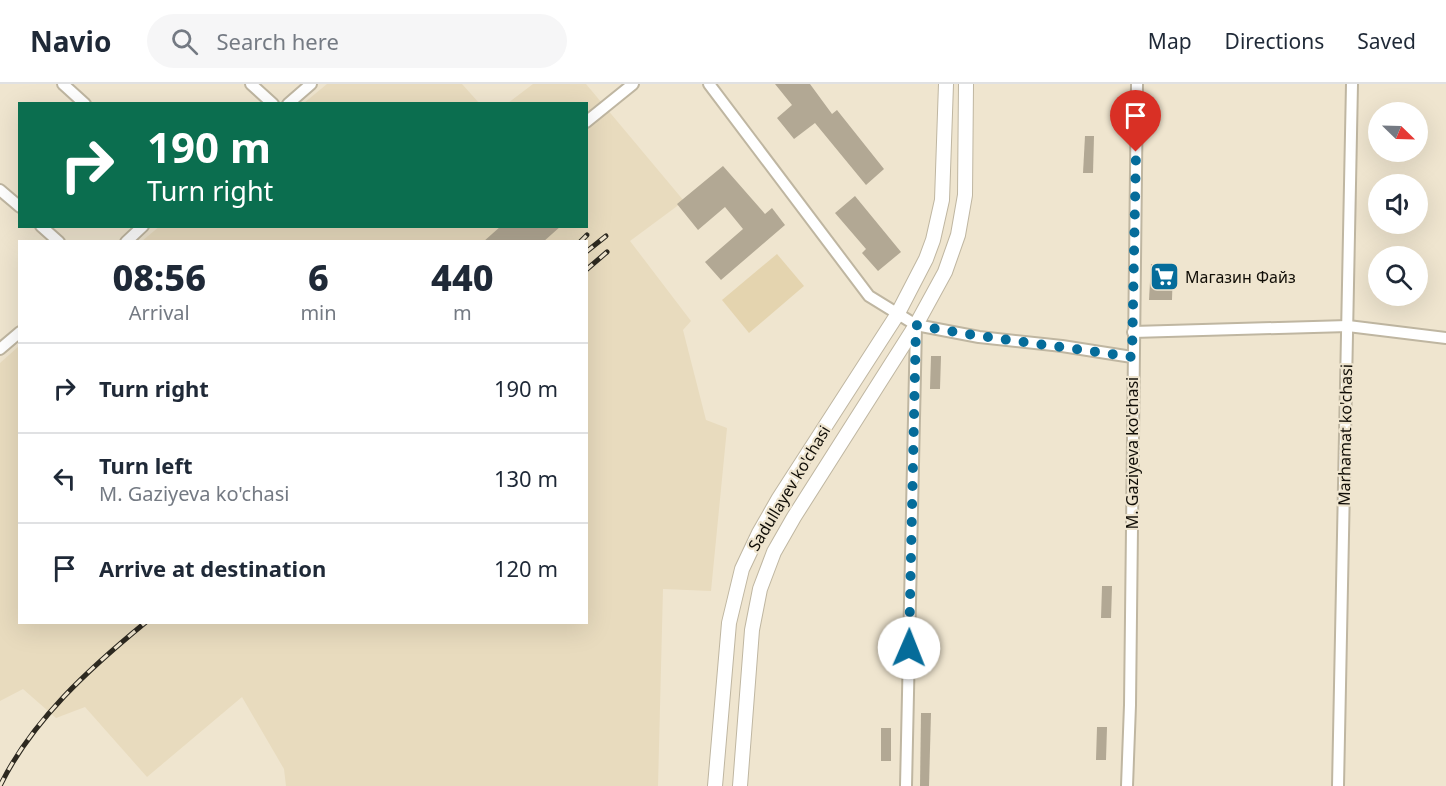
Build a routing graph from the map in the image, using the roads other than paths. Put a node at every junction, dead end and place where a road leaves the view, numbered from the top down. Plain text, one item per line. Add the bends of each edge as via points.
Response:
1 (63, 84) edge
2 (251, 84) edge
3 (311, 84) edge
4 (633, 84) edge
5 (709, 84) edge
6 (946, 84) edge
7 (966, 84) edge
8 (1137, 84) edge
9 (1352, 84) edge
10 (83, 102) edge
11 (271, 102) edge
12 (290, 102) edge
13 (588, 120) edge
14 (0, 190) edge
15 (18, 205) edge
16 (43, 228) edge
17 (141, 228) edge
18 (56, 240) edge
19 (128, 240) edge
20 (897, 315) junction
21 (916, 325) junction
22 (1348, 326) junction
23 (1133, 332) junction
24 (18, 334) edge
25 (1446, 338) edge
26 (0, 349) edge
27 (1132, 357) junction
28 (715, 786) edge
29 (740, 786) edge
30 (906, 786) edge
31 (1126, 786) edge
32 (1338, 786) edge

1 - 10 street
2 - 11 street
3 - 12 street
4 - 13 street
5 - 20 street via 869,296
6 - 20 main road, Sadullayev ko'chasi via 939,220 926,259
7 - 21 main road via 966,175 958,235 945,272
8 - 23 street, M. Gaziyeva ko'chasi
9 - 22 street, Marhamat ko'chasi
14 - 15 street
16 - 18 street
17 - 19 street
20 - 21 street
20 - 28 main road, Sadullayev ko'chasi via 779,498 742,569 729,624
21 - 27 street via 980,338
21 - 29 main road via 774,552 752,630
21 - 30 street
22 - 23 street
22 - 25 street
22 - 32 street, Marhamat ko'chasi
23 - 27 street, M. Gaziyeva ko'chasi
24 - 26 street
27 - 31 street, M. Gaziyeva ko'chasi

